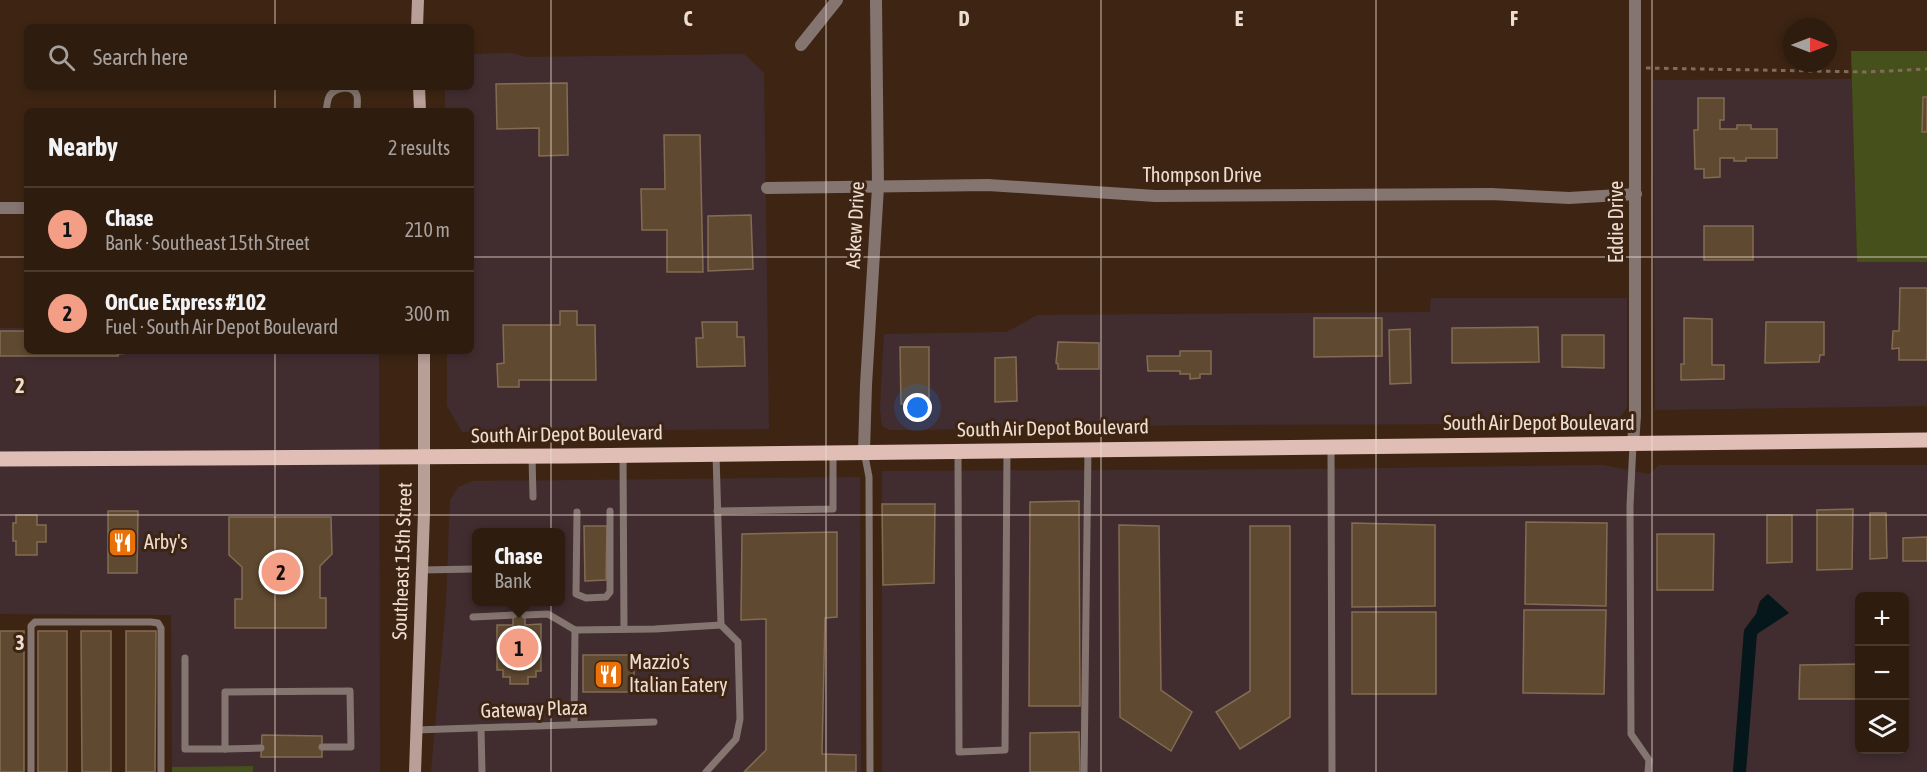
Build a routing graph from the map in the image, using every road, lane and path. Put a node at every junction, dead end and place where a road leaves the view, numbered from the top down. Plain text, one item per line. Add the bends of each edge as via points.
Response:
1 (418, 0) edge
2 (837, 0) edge
3 (876, 0) edge
4 (1635, 0) edge
5 (417, 24) edge
6 (801, 45) dead end
7 (1635, 68) junction
8 (1927, 69) edge
9 (340, 90) edge
10 (350, 90) edge
11 (419, 90) edge
12 (327, 108) edge
13 (357, 108) edge
14 (420, 108) edge
15 (878, 187) junction
16 (767, 188) dead end
17 (1636, 194) junction
18 (24, 207) edge
19 (0, 208) edge
20 (424, 354) edge
21 (1927, 440) edge
22 (1633, 444) junction
23 (1331, 446) junction
24 (1088, 449) junction
25 (958, 450) junction
26 (1007, 450) junction
27 (864, 451) junction
28 (832, 452) junction
29 (716, 454) junction
30 (623, 455) junction
31 (532, 456) junction
32 (424, 457) junction
33 (0, 459) edge
34 (533, 497) dead end
35 (610, 511) dead end
36 (717, 511) junction
37 (577, 512) dead end
38 (472, 569) edge
39 (422, 570) junction
40 (513, 615) dead end
41 (525, 615) dead end
42 (473, 617) dead end
43 (721, 625) junction
44 (624, 629) junction
45 (575, 630) junction
46 (185, 658) dead end
47 (654, 722) dead end
48 (574, 724) junction
49 (481, 728) junction
50 (416, 730) junction
51 (322, 747) dead end
52 (261, 748) dead end
53 (225, 749) junction
54 (31, 772) edge
55 (161, 772) edge
56 (415, 772) edge
57 (482, 772) edge
58 (706, 772) edge
59 (870, 772) edge
60 (1084, 772) edge
61 (1332, 772) edge
62 (1648, 772) edge

1 - 5 main road
2 - 6 street
3 - 15 street, Askew Drive
4 - 7 street, Eddie Drive
7 - 8 path via 1867,72
7 - 17 street, Eddie Drive
9 - 12 lane via 329,96
10 - 13 lane via 357,96
11 - 14 main road
15 - 16 street, Thompson Drive
15 - 17 street, Thompson Drive via 988,186 1155,196 1491,194 1569,198
15 - 27 street, Askew Drive
17 - 22 street, Eddie Drive
18 - 19 street
20 - 32 main road, Southeast 15th Street
21 - 22 main road, South Air Depot Boulevard
22 - 23 main road, South Air Depot Boulevard
22 - 62 lane via 1631,734 1648,760
23 - 24 main road, South Air Depot Boulevard
23 - 61 lane
24 - 26 main road, South Air Depot Boulevard
24 - 60 lane
25 - 26 main road, South Air Depot Boulevard
25 - 26 lane via 959,752 1005,750
25 - 27 main road, South Air Depot Boulevard
27 - 28 main road, South Air Depot Boulevard
27 - 59 lane via 869,477
28 - 29 main road, South Air Depot Boulevard
28 - 36 lane via 833,509
29 - 30 main road, South Air Depot Boulevard
29 - 36 lane
30 - 31 main road, South Air Depot Boulevard
30 - 44 lane
31 - 32 main road, South Air Depot Boulevard
31 - 34 lane
32 - 33 main road, South Air Depot Boulevard
32 - 39 main road, Southeast 15th Street
35 - 37 lane via 610,592 606,597 586,598 576,594
36 - 43 lane
38 - 39 lane
39 - 50 main road, Southeast 15th Street
40 - 42 lane
41 - 45 lane via 548,614
43 - 44 lane
43 - 58 lane via 738,642 740,719 736,739
44 - 45 lane
45 - 48 lane
46 - 53 lane via 185,749
47 - 48 lane, Gateway Plaza
48 - 49 lane, Gateway Plaza
49 - 50 lane, Gateway Plaza
49 - 57 lane
50 - 56 main road, Southeast 15th Street
51 - 53 lane via 351,747 350,691 225,692
52 - 53 lane
54 - 55 lane via 31,626 35,622 151,622 161,628

